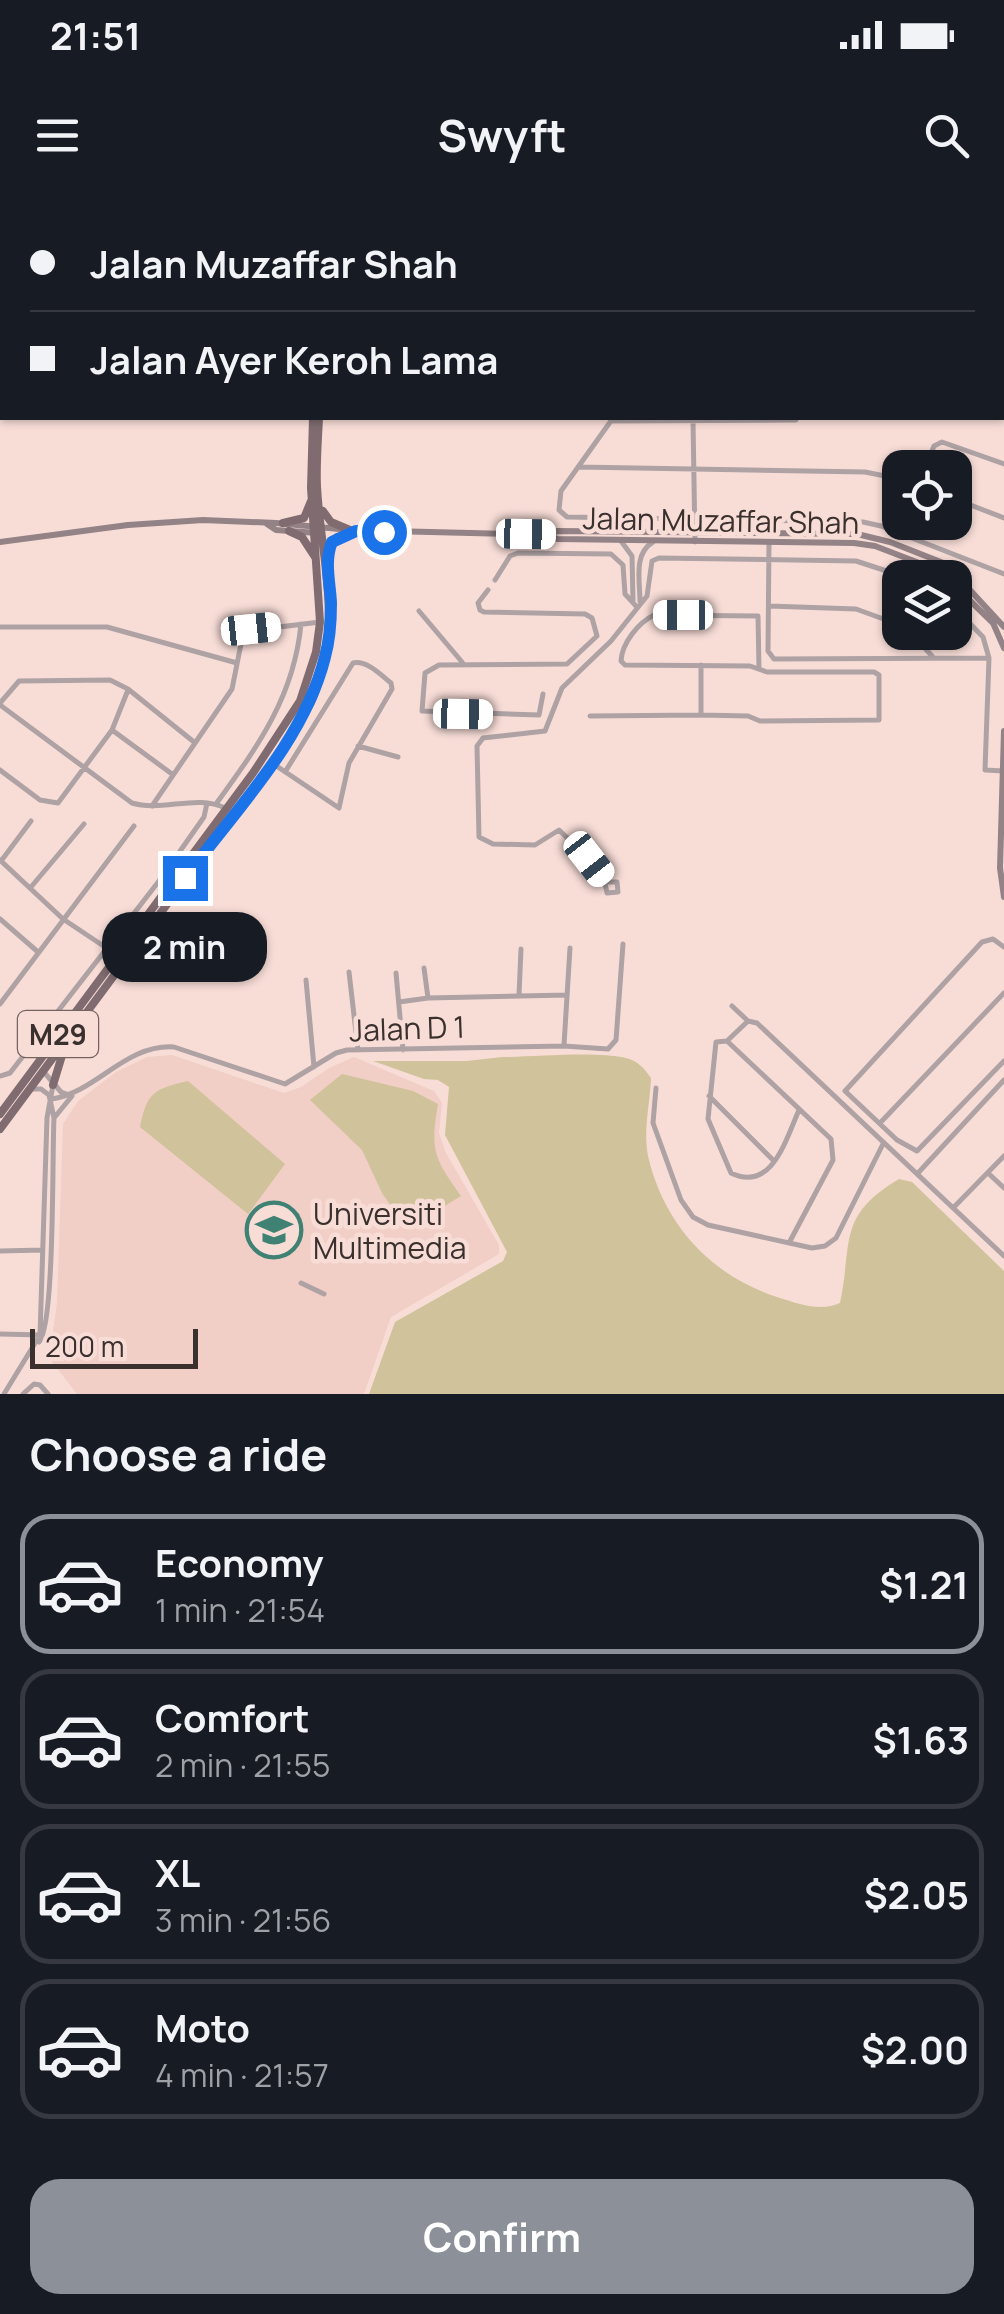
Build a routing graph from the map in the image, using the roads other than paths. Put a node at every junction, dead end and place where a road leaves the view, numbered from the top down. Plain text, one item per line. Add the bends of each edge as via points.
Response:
1 (316, 420) edge
2 (611, 420) edge
3 (693, 420) edge
4 (932, 450) edge
5 (965, 450) edge
6 (972, 453) edge
7 (1004, 464) edge
8 (578, 467) junction
9 (694, 468) junction
10 (882, 475) edge
11 (315, 497) junction
12 (972, 506) edge
13 (1004, 518) edge
14 (696, 520) junction
15 (286, 527) junction
16 (322, 530) junction
17 (353, 531) junction
18 (548, 534) junction
19 (695, 538) junction
20 (622, 541) junction
21 (0, 542) edge
22 (653, 542) junction
23 (769, 543) junction
24 (770, 559) junction
25 (912, 560) edge
26 (328, 561) junction
27 (318, 566) junction
28 (882, 570) edge
29 (1004, 574) edge
30 (495, 580) dead end
31 (488, 590) dead end
32 (636, 603) junction
33 (972, 603) edge
34 (768, 606) junction
35 (419, 612) dead end
36 (882, 618) edge
37 (320, 622) junction
38 (300, 624) junction
39 (972, 626) edge
40 (0, 627) edge
41 (1004, 627) edge
42 (613, 638) junction
43 (585, 647) junction
44 (624, 647) junction
45 (1004, 648) edge
46 (926, 650) edge
47 (580, 653) junction
48 (596, 657) junction
49 (933, 658) junction
50 (989, 658) junction
51 (462, 662) junction
52 (589, 662) junction
53 (237, 663) junction
54 (702, 665) junction
55 (758, 669) junction
56 (128, 690) junction
57 (543, 694) dead end
58 (0, 704) edge
59 (590, 716) dead end
60 (701, 716) junction
61 (112, 730) junction
62 (1004, 731) edge
63 (194, 742) junction
64 (358, 746) junction
65 (398, 757) dead end
66 (272, 763) junction
67 (84, 766) junction
68 (0, 770) edge
69 (1003, 771) edge
70 (285, 772) junction
71 (172, 774) junction
72 (206, 802) junction
73 (152, 806) junction
74 (221, 806) junction
75 (31, 821) dead end
76 (84, 824) dead end
77 (134, 826) dead end
78 (1, 860) edge
79 (607, 882) dead end
80 (31, 887) junction
81 (1004, 897) edge
82 (63, 919) junction
83 (1, 922) edge
84 (144, 934) junction
85 (622, 944) dead end
86 (106, 947) junction
87 (1004, 947) edge
88 (570, 948) dead end
89 (521, 949) dead end
90 (38, 952) junction
91 (117, 955) junction
92 (424, 968) dead end
93 (349, 972) dead end
94 (396, 973) dead end
95 (306, 980) dead end
96 (104, 989) junction
97 (1004, 992) edge
98 (567, 994) junction
99 (519, 996) junction
100 (428, 998) junction
101 (399, 1002) junction
102 (0, 1004) edge
103 (732, 1006) dead end
104 (748, 1021) junction
105 (67, 1040) junction
106 (728, 1041) junction
107 (564, 1046) junction
108 (358, 1050) junction
109 (403, 1050) junction
110 (1004, 1061) edge
111 (314, 1067) junction
112 (31, 1070) junction
113 (44, 1071) junction
114 (0, 1076) edge
115 (1004, 1080) edge
116 (54, 1085) junction
117 (656, 1088) dead end
118 (31, 1089) junction
119 (72, 1096) junction
120 (709, 1096) junction
121 (52, 1099) junction
122 (799, 1110) junction
123 (0, 1114) edge
124 (54, 1118) junction
125 (880, 1123) junction
126 (0, 1129) edge
127 (884, 1144) junction
128 (1004, 1156) edge
129 (775, 1162) junction
130 (988, 1173) junction
131 (918, 1174) junction
132 (1004, 1188) edge
133 (954, 1207) junction
134 (297, 1215) dead end
135 (271, 1226) dead end
136 (789, 1243) junction
137 (43, 1250) junction
138 (0, 1251) edge
139 (1004, 1256) edge
140 (301, 1283) dead end
141 (324, 1294) dead end
142 (0, 1334) edge
143 (42, 1335) junction
144 (4, 1394) edge
145 (24, 1394) edge
146 (48, 1394) edge

1 - 11 main road, M29
2 - 8 street
3 - 9 street
4 - 5 street via 942,442
6 - 7 street
8 - 9 street
8 - 14 street via 559,498 567,517
9 - 10 street
9 - 14 street
11 - 15 main road via 304,518
11 - 16 main road, M29
11 - 17 main road via 329,521
12 - 13 street
14 - 19 street
14 - 29 street via 863,522
15 - 16 main road, Jalan Muzaffar Shah
15 - 21 main road, Jalan Muzaffar Shah via 178,521
15 - 27 main road via 305,541
16 - 17 main road, Jalan Muzaffar Shah
16 - 26 main road, M29
16 - 27 main road, M29
17 - 18 main road, Jalan Muzaffar Shah
17 - 26 main road via 332,542
18 - 19 main road, Jalan Muzaffar Shah
18 - 20 main road, Jalan Muzaffar Shah
19 - 22 main road, Jalan Muzaffar Shah
19 - 23 main road, Jalan Muzaffar Shah
19 - 41 main road, Jalan Muzaffar Shah via 858,534 890,542 953,569
20 - 22 main road, Jalan Muzaffar Shah
20 - 32 street via 632,556
22 - 32 street via 640,556
23 - 24 street
23 - 25 main road, Jalan Muzaffar Shah via 854,543
24 - 28 street via 856,561
24 - 32 street via 656,558 648,593
24 - 34 street
26 - 66 main road, M29 via 327,652 312,698
27 - 37 main road, M29
30 - 32 street via 514,554 611,554 623,565 625,594
31 - 43 street via 478,602 484,612 592,618 598,633
32 - 42 street
33 - 45 main road via 993,623
34 - 36 street via 856,609
34 - 49 street via 768,651 776,660
35 - 51 street
37 - 38 street
37 - 74 main road, M29 via 300,701 268,752
38 - 53 street via 247,631
38 - 74 street via 274,721
39 - 50 street
40 - 53 street via 107,626
42 - 44 street
42 - 48 street
43 - 47 street
43 - 48 street
44 - 54 street via 625,665
44 - 55 street via 654,615 758,616
46 - 49 street
47 - 51 street via 562,665
47 - 52 street
48 - 52 street
49 - 50 street
50 - 69 street via 985,770
51 - 57 street via 425,673 422,710 539,715
52 - 79 street via 562,688 545,731 479,741 477,830 496,845 535,845 559,830
53 - 63 street via 232,689
54 - 55 street
54 - 60 street
55 - 60 street via 877,672 879,720
56 - 58 street via 110,680 19,680
56 - 61 street
56 - 63 street
58 - 67 street
59 - 60 street
61 - 67 street
61 - 71 street
62 - 69 main road
63 - 71 street
64 - 65 street
64 - 70 street via 338,806 307,793
64 - 70 street via 393,687 356,662
66 - 70 street
66 - 84 main road, M29
67 - 68 street via 54,804
67 - 73 street via 132,803
69 - 81 main road
71 - 73 street
72 - 73 street
72 - 74 street
72 - 86 street via 201,823
74 - 91 main road, M29
75 - 78 street
76 - 80 street
77 - 82 street
78 - 80 street
80 - 82 street
82 - 86 street
82 - 90 street
83 - 90 street
84 - 91 main road
84 - 96 main road, M29
85 - 107 street, Jalan D 1 via 612,1048
86 - 91 street
86 - 114 street via 10,1073
87 - 125 street via 993,939 982,942 845,1091
88 - 98 street
89 - 99 street
90 - 102 street
91 - 96 main road
91 - 112 main road, M29
92 - 100 street
93 - 108 street
94 - 101 street
95 - 111 street
96 - 105 main road, M29
97 - 125 street
98 - 99 street
98 - 107 street
99 - 100 street
100 - 101 street
101 - 109 street
103 - 104 street
104 - 106 street
104 - 127 street
105 - 113 main road, M29
105 - 116 main road
106 - 120 street via 716,1042
106 - 122 street
107 - 109 street, Jalan D 1
108 - 109 street, Jalan D 1
108 - 111 street, Jalan D 1 via 336,1053
110 - 125 street via 921,1150 910,1150
111 - 119 street, Jalan D 1 via 281,1084 158,1046
112 - 113 street
112 - 123 main road, M29
113 - 116 street
113 - 118 main road, M29
115 - 131 street
116 - 119 street
116 - 121 street
117 - 136 street via 653,1123 686,1209 708,1225
118 - 121 street
118 - 126 main road, M29
119 - 121 street, Jalan D 1
119 - 124 street
120 - 129 street
120 - 129 street via 710,1130 731,1173 756,1178
121 - 124 street
121 - 137 street
122 - 129 street
122 - 136 street via 830,1139 834,1154
124 - 143 street via 51,1294
127 - 131 street
127 - 136 street via 836,1238 818,1248
128 - 130 street
130 - 132 street
130 - 133 street
131 - 133 street
133 - 139 street
134 - 135 street via 286,1234
137 - 138 street
137 - 143 street
140 - 141 street
142 - 143 street
143 - 144 street
145 - 146 street via 34,1384

